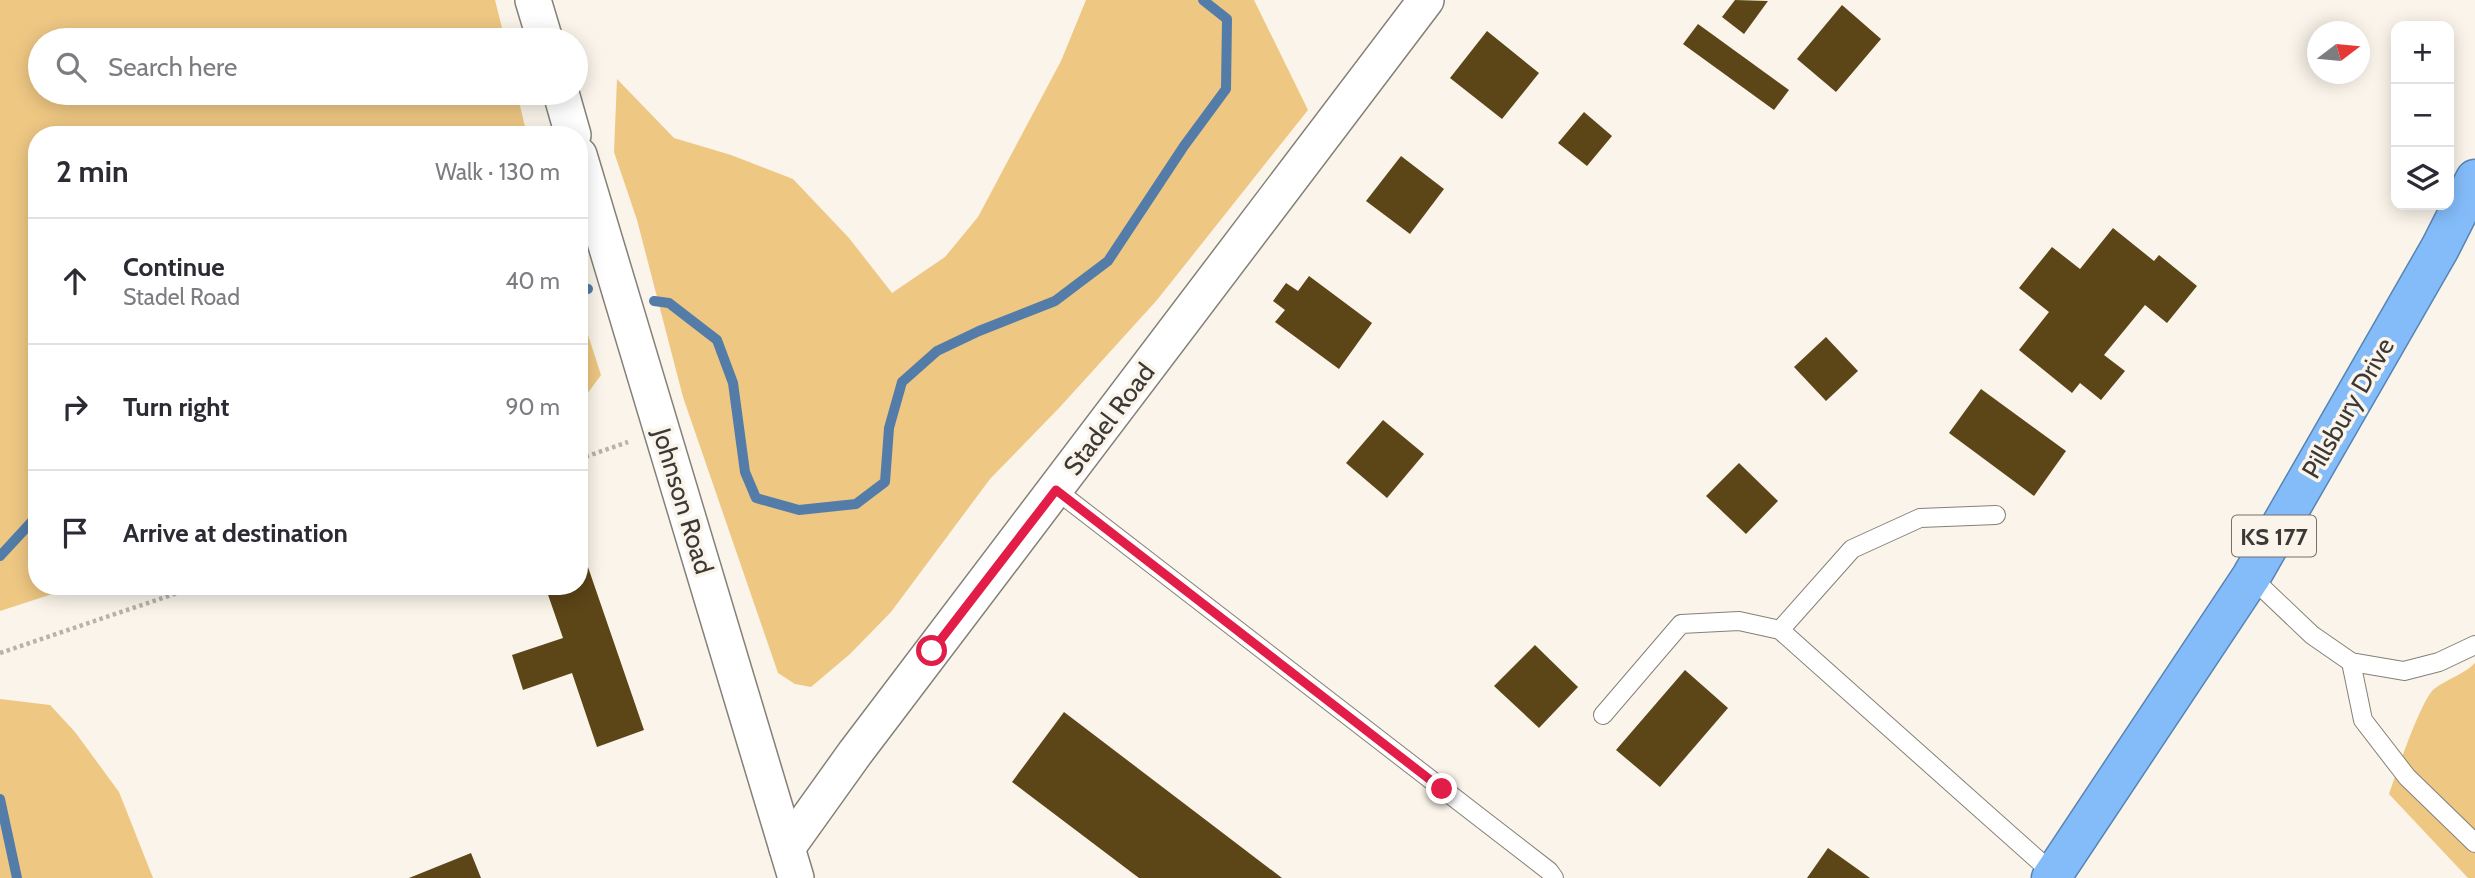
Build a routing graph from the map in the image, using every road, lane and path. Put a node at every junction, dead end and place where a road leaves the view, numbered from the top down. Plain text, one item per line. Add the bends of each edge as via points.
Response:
1 (533, 0) edge
2 (1426, 0) edge
3 (541, 28) edge
4 (564, 105) edge
5 (570, 126) edge
6 (2475, 179) edge
7 (588, 185) edge
8 (662, 431) junction
9 (588, 456) edge
10 (1056, 490) junction
11 (1996, 515) dead end
12 (2251, 577) junction
13 (171, 595) edge
14 (1780, 630) junction
15 (2475, 645) edge
16 (0, 653) edge
17 (2351, 662) junction
18 (1603, 716) dead end
19 (2475, 843) edge
20 (792, 863) edge
21 (2054, 877) edge
22 (1555, 878) edge

1 - 3 street
2 - 10 street, Stadel Road
4 - 5 street
6 - 12 highway, Pillsbury Drive / KS 177
7 - 8 street, Johnson Road
8 - 9 path
8 - 20 street, Johnson Road
10 - 20 street, Stadel Road via 862,743
10 - 22 lane
11 - 14 lane via 1920,518 1852,549
12 - 17 lane via 2312,635
12 - 21 highway, Pillsbury Drive / KS 177
13 - 16 path
14 - 18 lane via 1739,621 1681,624
14 - 21 lane
15 - 17 lane via 2439,662 2404,671
17 - 19 lane via 2363,720 2407,777

